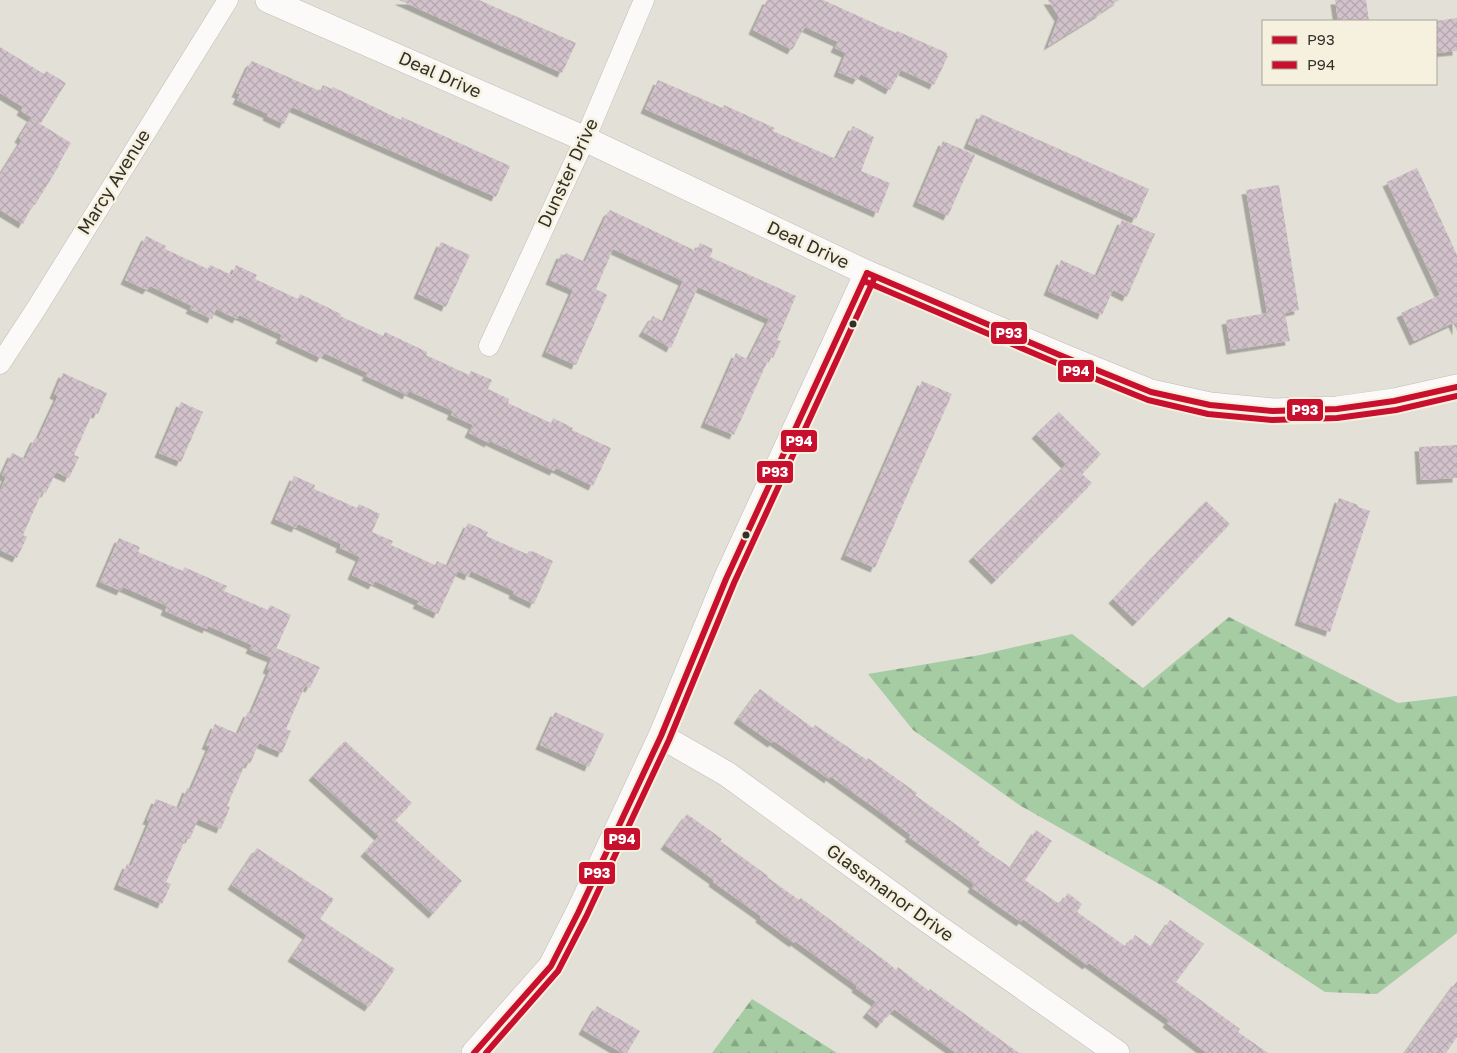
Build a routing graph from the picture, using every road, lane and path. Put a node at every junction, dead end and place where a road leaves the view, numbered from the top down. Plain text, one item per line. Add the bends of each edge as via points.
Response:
1 (228, 0) edge
2 (268, 0) edge
3 (644, 0) edge
4 (585, 139) junction
5 (867, 273) junction
6 (488, 346) dead end
7 (0, 364) edge
8 (1457, 387) edge
9 (661, 736) junction
10 (474, 1053) edge
11 (1117, 1053) edge

1 - 7 street, Marcy Avenue
2 - 4 street, Deal Drive
3 - 4 street, Dunster Drive
4 - 5 street, Deal Drive
4 - 6 street, Dunster Drive
5 - 8 street, Deal Drive via 1151,392 1210,405 1273,411 1337,409
5 - 9 street via 726,579
9 - 10 street via 550,966
9 - 11 street, Glassmanor Drive via 726,774

